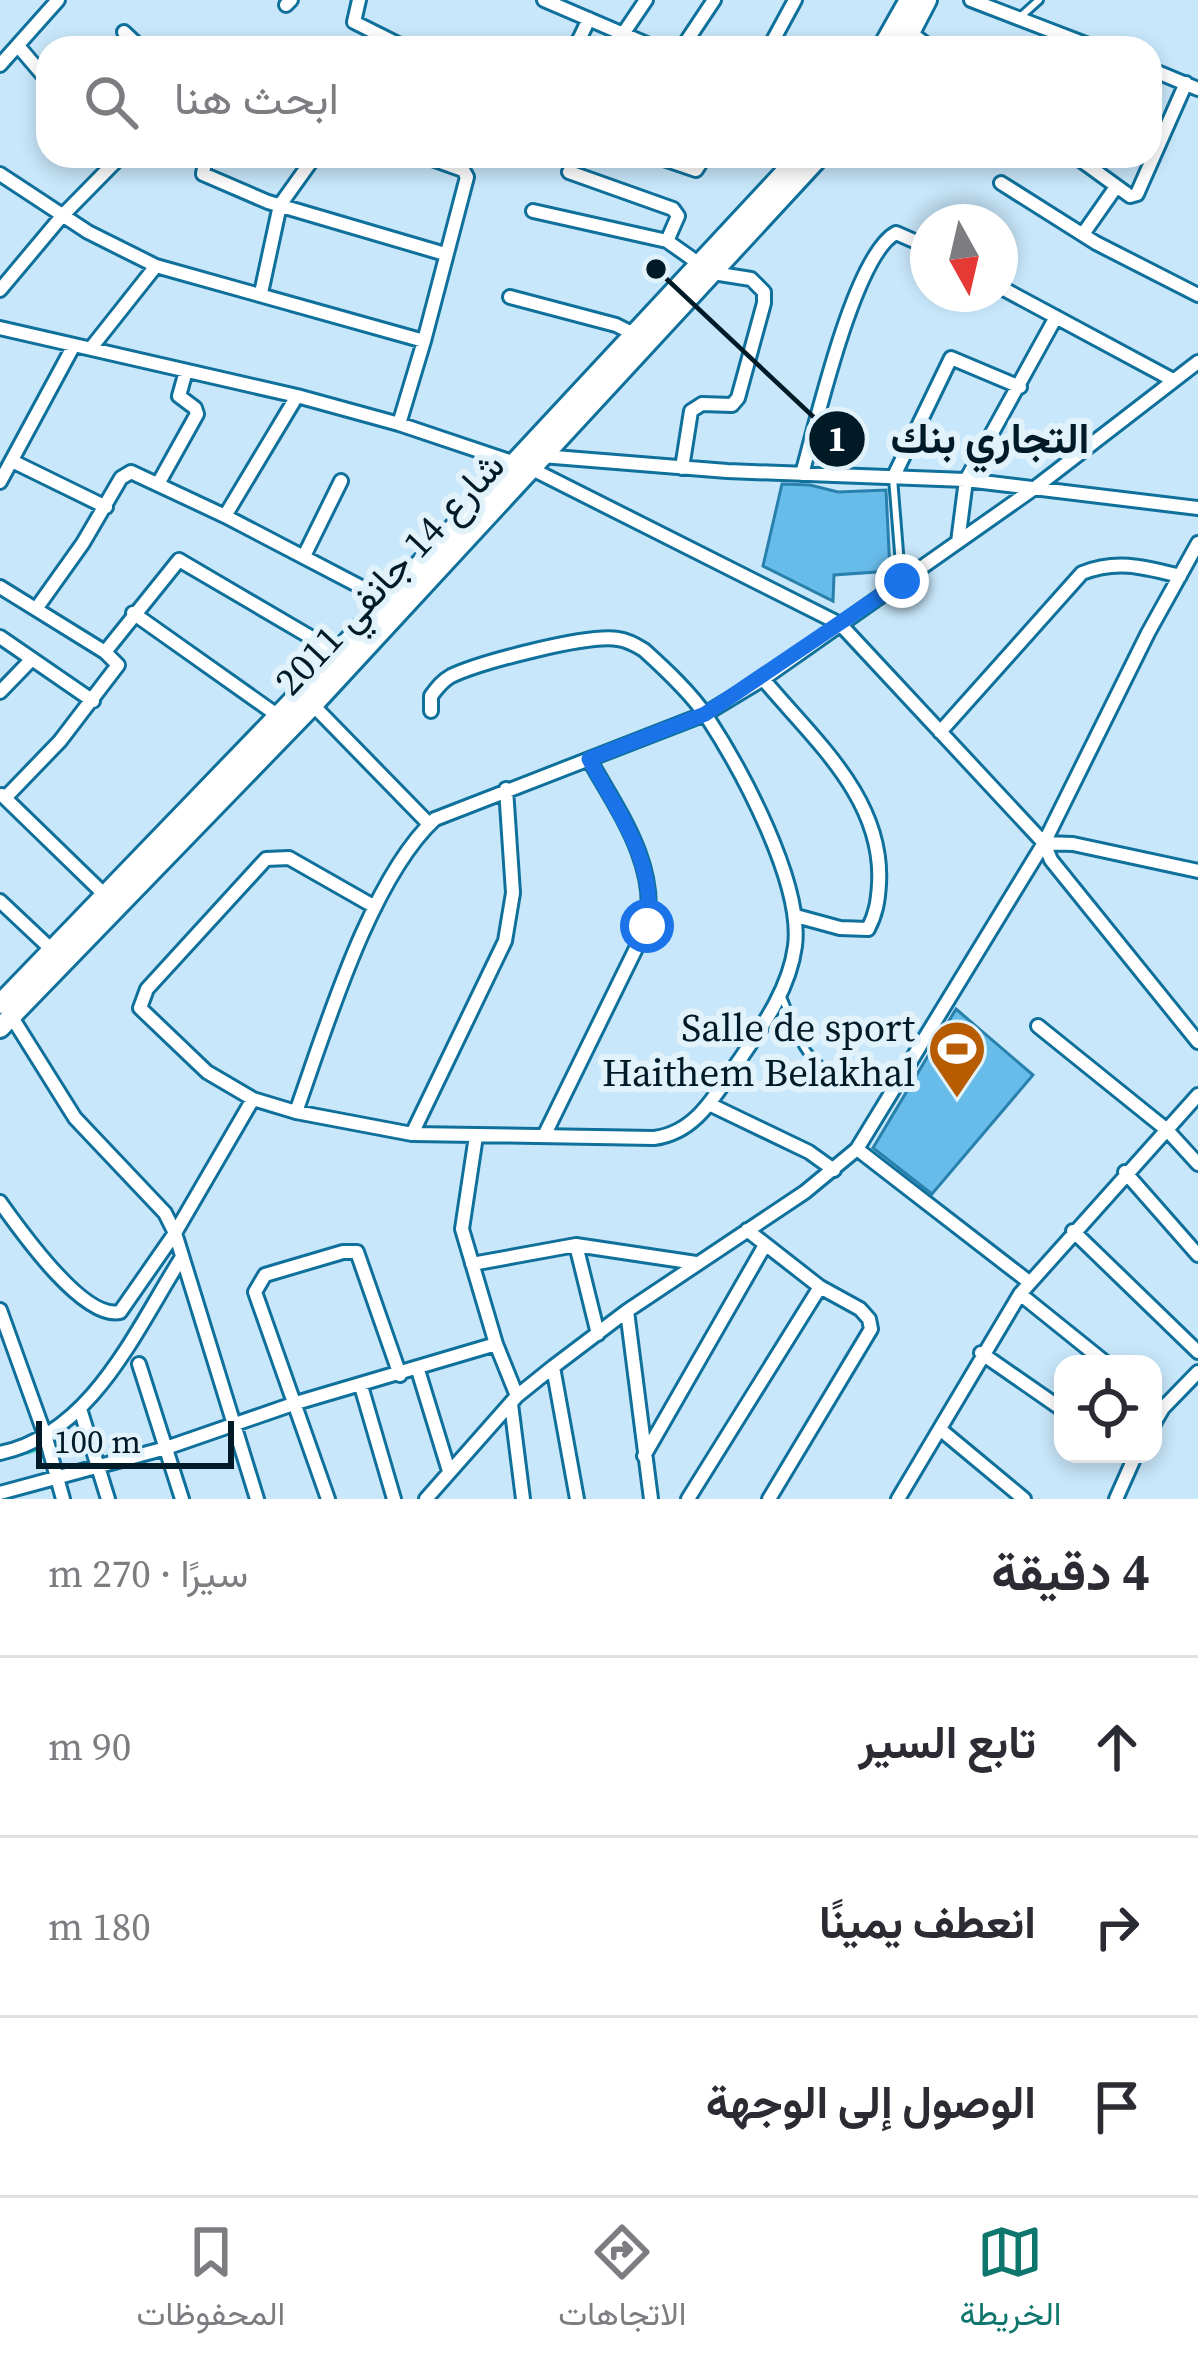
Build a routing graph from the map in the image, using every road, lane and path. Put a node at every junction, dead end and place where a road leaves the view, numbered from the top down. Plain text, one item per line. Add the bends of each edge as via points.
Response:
1 (58, 0) edge
2 (359, 0) edge
3 (646, 0) edge
4 (714, 0) edge
5 (795, 0) edge
6 (909, 0) edge
7 (927, 0) edge
8 (971, 0) edge
9 (1039, 0) edge
10 (553, 2) edge
11 (1018, 18) junction
12 (589, 19) junction
13 (124, 32) dead end
14 (623, 34) junction
15 (128, 36) edge
16 (382, 36) edge
17 (581, 36) edge
18 (628, 36) edge
19 (690, 36) edge
20 (776, 36) edge
21 (890, 36) edge
22 (909, 36) edge
23 (1065, 36) edge
24 (19, 47) junction
25 (0, 65) edge
26 (36, 66) edge
27 (1162, 74) edge
28 (1192, 86) edge
29 (1162, 146) edge
30 (109, 168) edge
31 (204, 168) edge
32 (306, 168) edge
33 (457, 168) edge
34 (790, 168) edge
35 (808, 168) edge
36 (1091, 168) edge
37 (1151, 168) edge
38 (568, 172) dead end
39 (0, 174) edge
40 (1001, 183) dead end
41 (1116, 187) junction
42 (280, 205) junction
43 (533, 211) dead end
44 (62, 216) junction
45 (1083, 234) junction
46 (910, 240) edge
47 (667, 241) junction
48 (446, 254) junction
49 (156, 266) junction
50 (707, 269) junction
51 (0, 290) edge
52 (261, 292) junction
53 (1198, 295) edge
54 (1018, 296) edge
55 (510, 297) dead end
56 (1056, 317) junction
57 (0, 328) edge
58 (632, 333) junction
59 (424, 341) junction
60 (74, 345) junction
61 (91, 348) junction
62 (1198, 362) edge
63 (186, 371) junction
64 (1173, 380) junction
65 (1020, 387) junction
66 (297, 396) junction
67 (399, 424) junction
68 (12, 461) junction
69 (529, 462) junction
70 (682, 468) junction
71 (802, 474) junction
72 (893, 478) junction
73 (966, 480) junction
74 (0, 482) edge
75 (341, 482) dead end
76 (158, 484) junction
77 (1036, 487) junction
78 (106, 507) junction
79 (1198, 508) edge
80 (225, 516) junction
81 (958, 542) junction
82 (1198, 543) edge
83 (304, 556) junction
84 (1180, 576) junction
85 (902, 581) junction
86 (0, 586) edge
87 (384, 599) junction
88 (37, 609) junction
89 (134, 613) junction
90 (840, 624) junction
91 (0, 637) edge
92 (105, 652) junction
93 (336, 652) junction
94 (32, 659) junction
95 (763, 679) junction
96 (0, 692) edge
97 (307, 699) junction
98 (93, 700) junction
99 (431, 711) dead end
100 (705, 714) junction
101 (277, 715) junction
102 (940, 732) junction
103 (589, 759) junction
104 (506, 789) junction
105 (2, 796) edge
106 (429, 824) junction
107 (1044, 843) junction
108 (1198, 871) edge
109 (0, 901) edge
110 (110, 901) junction
111 (375, 907) junction
112 (796, 916) junction
113 (51, 949) junction
114 (780, 994) junction
115 (3, 1010) edge
116 (1038, 1026) dead end
117 (1198, 1042) edge
118 (841, 1081) dead end
119 (1198, 1095) edge
120 (253, 1099) junction
121 (709, 1104) junction
122 (296, 1112) junction
123 (1166, 1130) junction
124 (412, 1134) junction
125 (476, 1136) junction
126 (544, 1136) junction
127 (857, 1149) junction
128 (1198, 1164) edge
129 (834, 1170) junction
130 (1125, 1172) junction
131 (0, 1202) edge
132 (747, 1230) junction
133 (1073, 1231) junction
134 (175, 1233) junction
135 (576, 1245) junction
136 (765, 1246) junction
137 (1198, 1256) edge
138 (182, 1257) junction
139 (472, 1264) junction
140 (697, 1264) junction
141 (820, 1288) junction
142 (1024, 1288) junction
143 (0, 1310) edge
144 (627, 1311) junction
145 (598, 1334) junction
146 (496, 1344) junction
147 (1198, 1352) edge
148 (981, 1353) junction
149 (1098, 1355) edge
150 (139, 1364) dead end
151 (554, 1366) junction
152 (418, 1370) junction
153 (1198, 1372) edge
154 (400, 1375) junction
155 (361, 1386) junction
156 (514, 1400) junction
157 (1162, 1401) edge
158 (296, 1403) junction
159 (1054, 1404) edge
160 (80, 1412) junction
161 (233, 1424) junction
162 (941, 1430) junction
163 (46, 1438) junction
164 (166, 1448) junction
165 (0, 1453) edge
166 (644, 1456) junction
167 (1129, 1463) edge
168 (97, 1464) junction
169 (449, 1471) junction
170 (56, 1476) junction
171 (0, 1493) edge
172 (63, 1499) edge
173 (108, 1499) edge
174 (182, 1499) edge
175 (257, 1499) edge
176 (328, 1499) edge
177 (394, 1499) edge
178 (426, 1499) edge
179 (523, 1499) edge
180 (578, 1499) edge
181 (651, 1499) edge
182 (688, 1499) edge
183 (770, 1499) edge
184 (898, 1499) edge
185 (1024, 1499) edge
186 (1116, 1499) edge

1 - 24 street
2 - 16 street via 354,22
3 - 14 street
4 - 19 street
5 - 20 street
6 - 21 main road
7 - 22 main road
8 - 11 street
9 - 11 lane
10 - 12 street
11 - 23 street
12 - 14 street
12 - 17 street
13 - 15 street
14 - 18 street
24 - 25 street
24 - 26 street
27 - 28 street
28 - 29 street
30 - 44 street
31 - 42 street
32 - 42 street
33 - 48 street via 467,177
34 - 50 main road, شارع 14 جانفي 2011
35 - 50 main road, شارع 14 جانفي 2011
36 - 41 street
37 - 41 street via 1139,192
38 - 47 street via 673,209 678,216
39 - 44 street
40 - 45 street
41 - 45 street
42 - 48 street
42 - 52 street
43 - 47 street
44 - 49 street
44 - 51 street
45 - 53 street
46 - 71 street via 896,233 879,245 848,317
47 - 50 street
48 - 59 street
49 - 52 street
49 - 61 street
50 - 58 main road, شارع 14 جانفي 2011
50 - 69 main road, شارع 14 جانفي 2011
50 - 70 street via 751,280 764,303 738,398 691,411
52 - 59 street
54 - 56 street
55 - 58 street
56 - 64 street
56 - 65 street
57 - 60 street
58 - 69 main road, شارع 14 جانفي 2011
59 - 67 street
60 - 61 street
60 - 68 street
61 - 63 street
62 - 64 street
63 - 66 street
63 - 76 street via 179,396 197,414
64 - 77 street
65 - 72 street via 951,358
65 - 73 street
66 - 67 street
66 - 80 street
67 - 69 street
68 - 74 street
68 - 78 street
69 - 70 street
69 - 87 main road, شارع 14 جانفي 2011
69 - 90 street
69 - 97 main road, شارع 14 جانفي 2011
70 - 71 street
71 - 72 street
72 - 73 street
72 - 85 lane
73 - 77 street
73 - 81 street
75 - 83 street
76 - 78 street via 125,474
76 - 80 street
77 - 79 street
77 - 81 street
78 - 88 street
80 - 83 street
81 - 85 street
82 - 84 street
83 - 87 street
84 - 102 street via 1129,563 1082,573
84 - 107 street
85 - 90 street
86 - 88 street
87 - 93 main road, شارع 14 جانفي 2011
88 - 92 street
89 - 92 street
89 - 93 street via 179,560
89 - 101 street
90 - 95 street
90 - 102 street
91 - 94 street
92 - 98 street via 118,665
93 - 97 main road, شارع 14 جانفي 2011
94 - 96 street
94 - 98 street
95 - 100 street
95 - 112 street via 861,799 876,841 877,909 868,929
97 - 101 main road, شارع 14 جانفي 2011
97 - 106 street
97 - 110 main road, شارع 14 جانفي 2011
98 - 105 street
99 - 100 street via 430,696 452,676 606,638 644,650
100 - 103 street
100 - 112 street via 779,857
101 - 110 main road, شارع 14 جانفي 2011
102 - 107 street
103 - 104 street
103 - 126 street via 642,859 651,904
104 - 106 street
104 - 124 street via 513,893 505,941
105 - 110 street
106 - 111 street
107 - 108 street
107 - 117 street
107 - 127 street
109 - 113 street
110 - 113 main road, شارع 14 جانفي 2011
110 - 115 main road, شارع 14 جانفي 2011
111 - 120 street via 289,858 266,859 147,989 145,1016 207,1072
111 - 122 street
112 - 114 street
113 - 115 main road, شارع 14 جانفي 2011
114 - 118 lane via 805,1053
114 - 121 street
115 - 134 street via 75,1118
116 - 123 street
119 - 123 street
120 - 122 street
120 - 134 street
121 - 126 street via 666,1137
121 - 129 street
122 - 124 street
123 - 128 street
123 - 130 street
124 - 125 street
125 - 126 street
125 - 139 street via 461,1216
127 - 129 street
127 - 142 street
129 - 132 street
130 - 133 street
130 - 137 street
131 - 134 street via 27,1240 106,1314 128,1305
132 - 136 street
132 - 140 street
133 - 142 street
133 - 147 street
134 - 138 street
135 - 139 street
135 - 140 street
135 - 145 street
136 - 141 street
136 - 166 street
138 - 160 street
138 - 161 street
139 - 146 street
140 - 144 street
141 - 182 street
141 - 183 street via 860,1309 872,1330
142 - 148 street
142 - 149 street
143 - 163 street
144 - 145 street
144 - 166 street
145 - 151 street
146 - 152 street
146 - 156 street
148 - 159 street
148 - 162 street
150 - 164 street
151 - 156 street
151 - 180 street
152 - 154 street
152 - 169 street
153 - 157 street
154 - 155 street
154 - 158 street via 360,1258 343,1252 265,1275 256,1285
155 - 158 street
155 - 177 street
156 - 169 street
156 - 179 street
158 - 161 street
158 - 176 street
160 - 163 street
160 - 168 street
161 - 164 street
161 - 175 street
162 - 184 street
162 - 185 street
163 - 165 street
163 - 170 street
164 - 168 street
164 - 174 street
166 - 181 street
167 - 186 street
168 - 170 street
168 - 173 street
169 - 178 street
170 - 171 street
170 - 172 street

